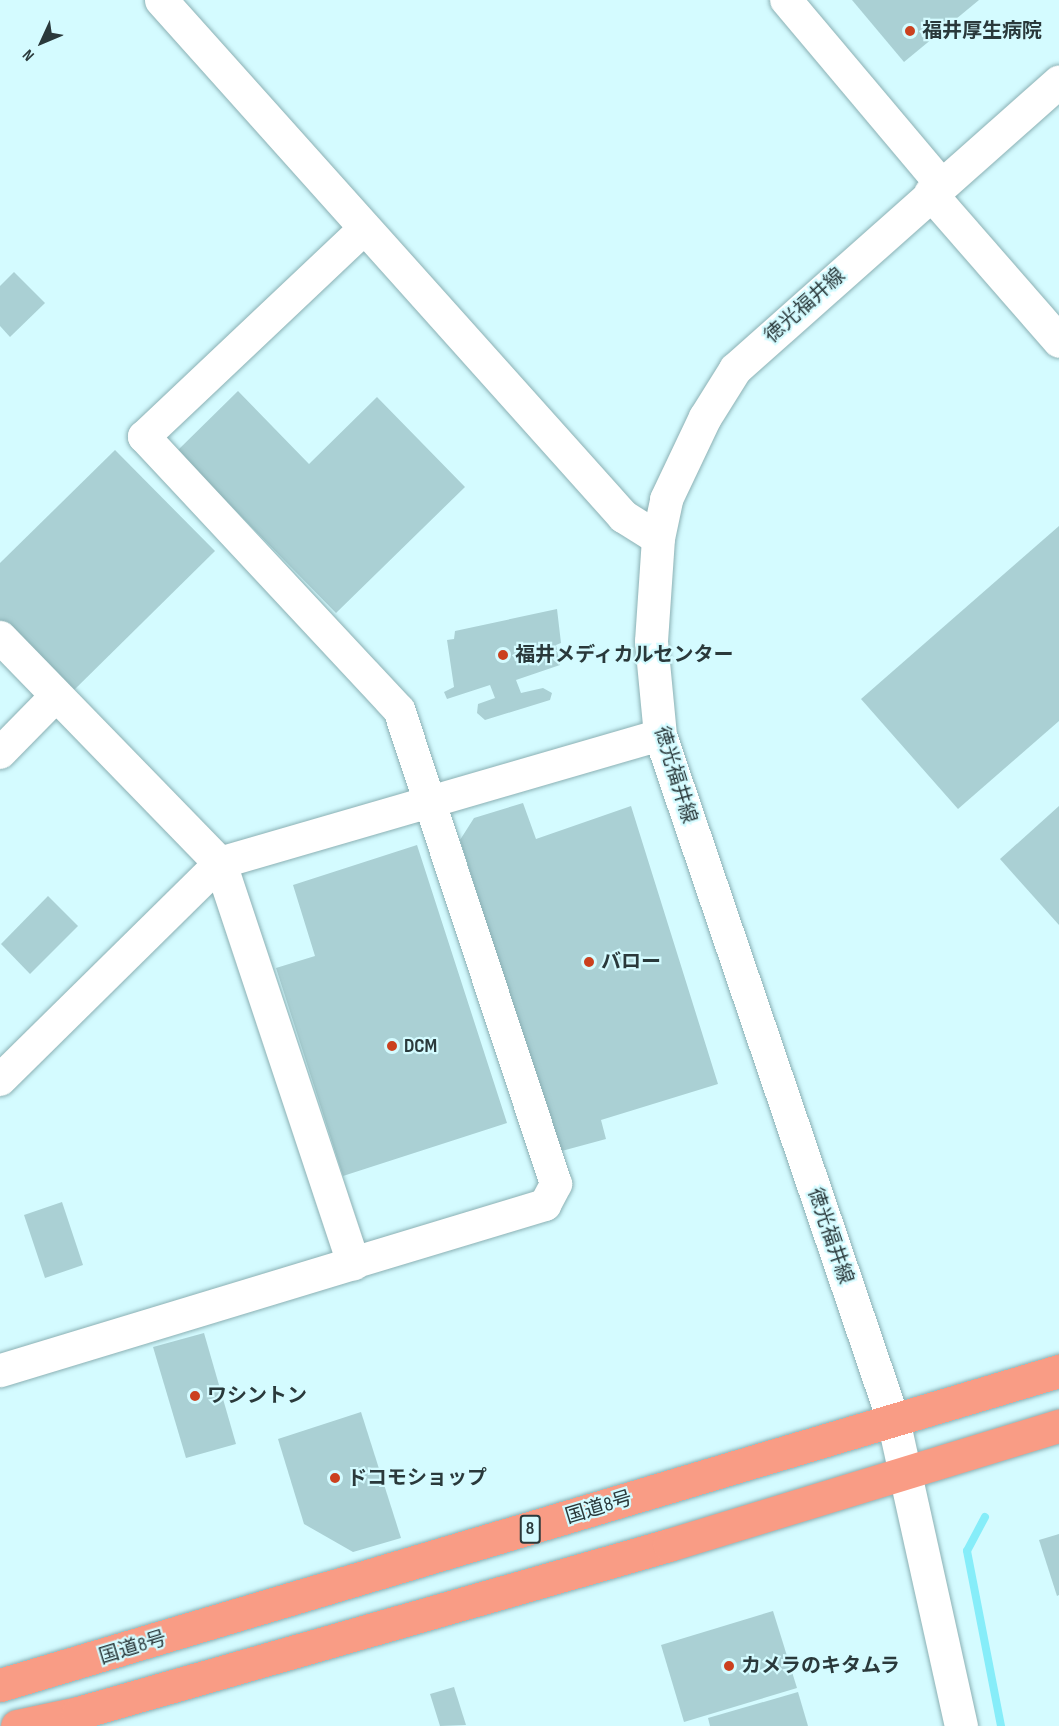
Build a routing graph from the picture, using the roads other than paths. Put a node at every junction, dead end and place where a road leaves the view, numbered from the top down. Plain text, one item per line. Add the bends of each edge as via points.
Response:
1 (161, 0) edge
2 (786, 0) edge
3 (1059, 81) edge
4 (935, 188) junction
5 (364, 229) junction
6 (1059, 341) edge
7 (658, 537) junction
8 (0, 637) edge
9 (56, 696) junction
10 (660, 735) junction
11 (0, 753) edge
12 (430, 802) junction
13 (220, 862) junction
14 (0, 1080) edge
15 (353, 1263) junction
16 (0, 1370) edge
17 (1059, 1371) edge
18 (893, 1420) junction
19 (1059, 1426) edge
20 (907, 1475) junction
21 (0, 1685) edge
22 (17, 1726) edge
23 (961, 1726) edge

1 - 5 street
2 - 4 street
3 - 4 street, 徳光福井線
4 - 6 street
4 - 7 street, 徳光福井線 via 735,369 705,417 666,499
5 - 7 street via 623,516
5 - 12 street via 144,437 399,710
7 - 10 street, 徳光福井線 via 651,641
8 - 9 street
9 - 11 street
9 - 13 street
10 - 12 street
10 - 18 street, 徳光福井線
12 - 13 street
12 - 15 street via 556,1184 545,1205
13 - 14 street
13 - 15 street
15 - 16 street
17 - 18 highway, 国道8号 / 8
18 - 20 street, 徳光福井線
18 - 21 highway, 国道8号 / 8
19 - 20 highway
20 - 22 highway via 78,1713
20 - 23 street, 徳光福井線

